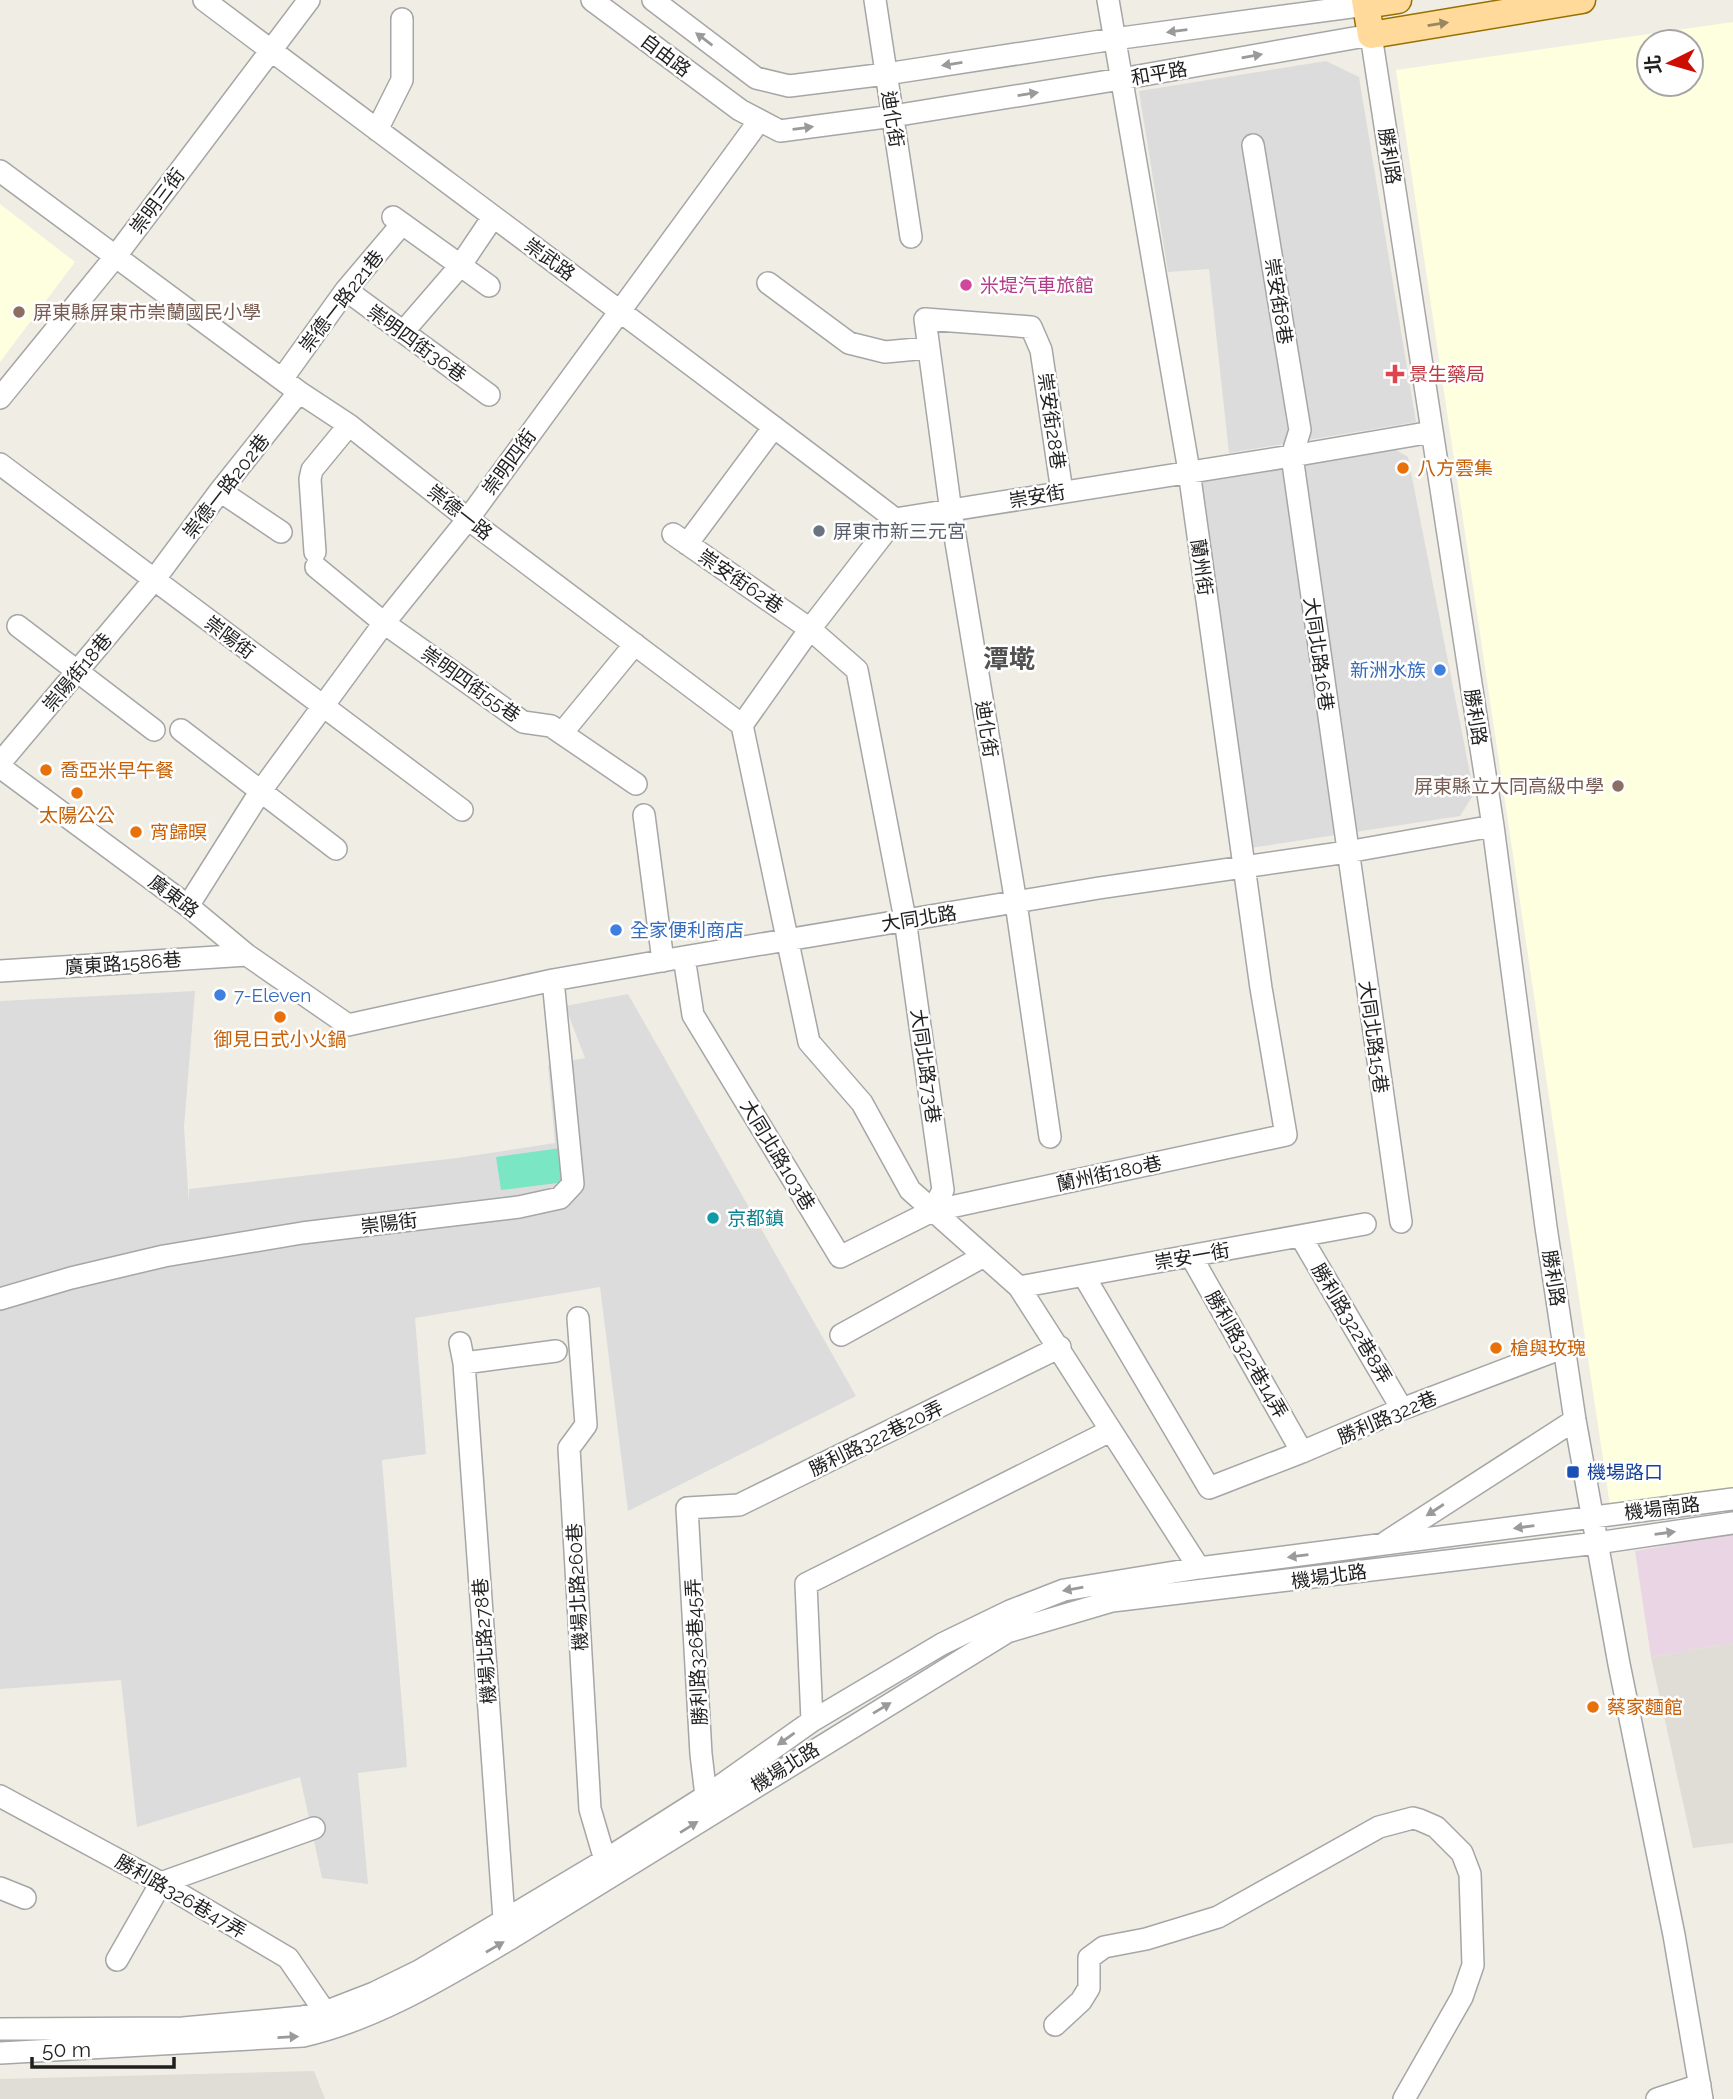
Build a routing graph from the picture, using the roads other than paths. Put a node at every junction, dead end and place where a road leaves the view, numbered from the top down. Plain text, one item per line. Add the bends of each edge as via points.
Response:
1 (204, 0) edge
2 (309, 0) edge
3 (592, 0) edge
4 (653, 0) edge
5 (875, 0) edge
6 (1108, 0) edge
7 (1398, 0) edge
8 (1581, 0) edge
9 (1365, 3) edge
10 (401, 19) dead end
11 (1371, 35) junction
12 (1114, 39) junction
13 (270, 49) junction
14 (886, 74) junction
15 (755, 78) joint
16 (1121, 79) junction
17 (750, 116) junction
18 (893, 116) junction
19 (377, 130) junction
20 (1253, 145) dead end
21 (0, 171) edge
22 (493, 217) junction
23 (911, 237) dead end
24 (115, 257) junction
25 (460, 266) junction
26 (768, 284) dead end
27 (489, 286) dead end
28 (346, 290) junction
29 (620, 310) junction
30 (402, 332) junction
31 (928, 348) junction
32 (1041, 350) joint
33 (291, 386) junction
34 (489, 395) dead end
35 (0, 398) edge
36 (349, 425) junction
37 (774, 427) junction
38 (1432, 432) junction
39 (1292, 456) junction
40 (0, 464) edge
41 (1189, 471) junction
42 (220, 491) junction
43 (1062, 492) junction
44 (951, 512) junction
45 (468, 519) junction
46 (895, 519) junction
47 (281, 532) dead end
48 (154, 580) junction
49 (384, 624) junction
50 (18, 626) dead end
51 (810, 629) junction
52 (635, 644) junction
53 (78, 672) junction
54 (324, 707) junction
55 (742, 725) junction
56 (154, 730) dead end
57 (181, 730) dead end
58 (562, 733) junction
59 (0, 765) edge
60 (878, 780) joint
61 (636, 784) dead end
62 (260, 792) junction
63 (462, 810) dead end
64 (643, 815) dead end
65 (1493, 826) junction
66 (336, 849) dead end
67 (1347, 852) junction
68 (1244, 866) junction
69 (1016, 903) junction
70 (188, 906) junction
71 (905, 919) junction
72 (786, 941) junction
73 (247, 955) junction
74 (674, 959) junction
75 (0, 971) edge
76 (553, 980) junction
77 (348, 1025) joint
78 (1286, 1135) joint
79 (1050, 1138) dead end
80 (932, 1211) junction
81 (1401, 1222) dead end
82 (1365, 1224) dead end
83 (1301, 1237) junction
84 (984, 1255) junction
85 (1191, 1256) junction
86 (1084, 1276) junction
87 (1019, 1287) junction
88 (0, 1298) edge
89 (578, 1318) dead end
90 (841, 1335) dead end
91 (1060, 1347) junction
92 (1565, 1347) junction
93 (556, 1351) dead end
94 (1402, 1409) junction
95 (1575, 1420) junction
96 (1110, 1431) junction
97 (1302, 1452) junction
98 (1733, 1499) edge
99 (687, 1508) joint
100 (1592, 1518) junction
101 (1733, 1523) edge
102 (1597, 1543) junction
103 (1379, 1546) junction
104 (1199, 1568) junction
105 (1382, 1569) junction
106 (811, 1721) junction
107 (0, 1796) edge
108 (706, 1796) junction
109 (314, 1828) dead end
110 (605, 1860) junction
111 (160, 1883) junction
112 (0, 1888) edge
113 (25, 1898) dead end
114 (504, 1919) junction
115 (117, 1960) dead end
116 (329, 2021) junction
117 (1055, 2025) dead end
118 (0, 2029) edge
119 (0, 2053) edge
120 (1701, 2092) edge
121 (1404, 2099) edge
122 (1657, 2099) edge

1 - 13 street, 崇武路
2 - 13 street, 崇明三街
3 - 17 street, 自由路
15 -> 4 street, 自由路
5 - 14 street, 迪化街
6 - 12 street, 蘭州街
7 - 9 main road, 和平路
11 -> 8 main road, 和平路
9 - 11 main road, 勝利路
9 -> 12 street, 和平路
10 - 19 street via 402,80
16 -> 11 street, 和平路
11 - 38 street, 勝利路
12 -> 14 street, 和平路
12 - 16 street, 蘭州街
13 - 19 street, 崇武路
13 - 24 street, 崇明三街
14 - 15 street, 和平路 via 789,86
14 - 18 street, 迪化街
18 -> 16 street, 和平路
16 - 41 street, 蘭州街
17 -> 18 street, 和平路 via 780,131
17 - 29 street, 崇明四街
18 - 23 street, 迪化街
19 - 22 street, 崇武路
20 - 39 street, 崇安街8巷 via 1300,430
21 - 24 street, 崇德一路
22 - 25 street
22 - 29 street, 崇武路
24 - 33 street, 崇德一路
24 - 35 street, 崇明三街
25 - 27 street
25 - 28 street, 崇德一路221巷 via 398,221
25 - 30 street
26 - 31 street via 849,343 885,352
28 - 30 street, 崇明四街36巷
28 - 33 street, 崇德一路221巷
29 - 37 street, 崇武路
29 - 45 street, 崇明四街
30 - 34 street, 崇明四街36巷
31 - 32 street, 迪化街 via 925,319 1031,327
31 - 44 street, 迪化街
32 - 43 street, 崇安街28巷
33 - 36 street, 崇德一路
33 - 42 street, 崇德一路202巷
36 - 45 street, 崇德一路
36 - 49 street, 崇明四街55巷 via 312,470 316,560
37 - 46 street, 崇武路
37 - 51 street, 崇安街62巷 via 680,539
38 - 39 street, 崇安街
38 - 65 street, 勝利路
39 - 41 street, 崇安街
39 - 67 street, 大同北路16巷
40 - 48 street, 崇陽街
41 - 43 street, 崇安街
41 - 68 street, 蘭州街
42 - 47 street
42 - 48 street, 崇德一路202巷
43 - 44 street, 崇安街
44 - 46 street, 崇安街
44 - 69 street, 迪化街
45 - 49 street, 崇明四街
45 - 52 street, 崇德一路
46 - 51 street
48 - 53 street, 崇陽街18巷
48 - 54 street, 崇陽街
49 - 54 street, 崇明四街
49 - 58 street, 崇明四街55巷 via 523,722 551,726
50 - 53 street
51 - 55 street
51 - 60 street, 崇安街62巷 via 857,670
52 - 55 street, 崇德一路
52 - 58 street
53 - 56 street
53 - 59 street, 崇陽街18巷
54 - 62 street, 崇明四街
54 - 63 street, 崇陽街
55 - 72 street
57 - 62 street
58 - 61 street, 崇明四街55巷
59 - 70 street, 廣東路
60 - 71 street, 大同北路73巷
62 - 66 street
62 - 70 street, 崇明四街
64 - 74 street
65 - 67 street, 大同北路
65 - 92 street, 勝利路
67 - 68 street, 大同北路
67 - 81 street, 大同北路15巷
68 - 69 street, 大同北路
68 - 78 street, 蘭州街
69 - 71 street, 大同北路
69 - 79 street, 迪化街
70 - 73 street, 廣東路
71 - 72 street, 大同北路
71 - 80 street, 大同北路73巷 via 943,1190
72 - 74 street, 大同北路
72 - 80 street via 808,1042 862,1103 910,1190
73 - 75 street, 廣東路1586巷
73 - 77 street, 廣東路
74 - 76 street, 大同北路
74 - 80 street, 大同北路103巷 via 693,1016 840,1257
76 - 77 street, 大同北路
76 - 88 street, 崇陽街 via 573,1184 560,1198 164,1256
78 - 80 street, 蘭州街180巷
80 - 84 street
82 - 83 street, 崇安一街
83 - 85 street, 崇安一街
83 - 94 street, 勝利路322巷8弄
84 - 87 street
84 - 90 street
85 - 86 street, 崇安一街
85 - 97 street, 勝利路322巷14弄
86 - 87 street, 崇安一街
86 - 97 street, 勝利路322巷 via 1209,1488
87 - 91 street
89 - 110 street, 機場北路260巷 via 586,1425 569,1448 590,1809
91 - 96 street
91 - 99 street, 勝利路322巷20弄 via 739,1505
92 - 94 street, 勝利路322巷
92 - 95 street, 勝利路
93 - 114 street, 機場北路278巷 via 462,1353
94 - 97 street, 勝利路322巷
95 - 100 street, 勝利路
95 -> 103 street
96 - 104 street
96 - 106 street via 806,1584
98 - 100 street, 機場南路
99 - 108 street, 勝利路326巷45弄
100 - 102 street, 勝利路
100 -> 103 street, 機場北路
102 -> 101 street, 機場南路
102 - 105 street, 機場北路
102 - 120 street, 勝利路
103 -> 104 street, 機場北路
103 - 105 street
104 -> 106 street, 機場北路 via 1064,1590 1010,1611 942,1644
116 -> 105 street, 機場北路 via 427,1987 1007,1632 1112,1601
106 -> 108 street, 機場北路
107 - 111 street, 勝利路326巷47弄
108 - 110 street, 機場北路
109 - 111 street
110 - 114 street, 機場北路
111 - 115 street
111 - 116 street, 勝利路326巷47弄 via 288,1958
112 - 113 street
114 - 116 street, 機場北路
116 - 118 street, 機場北路 via 302,2017 183,2028
119 -> 116 street, 機場北路 via 303,2036
117 - 121 street via 1081,2001 1089,1988 1089,1958 1104,1947 1218,1917 1379,1827 1413,1818 1436,1827 1462,1853 1471,1874 1473,1965 1462,1997
120 - 122 street

